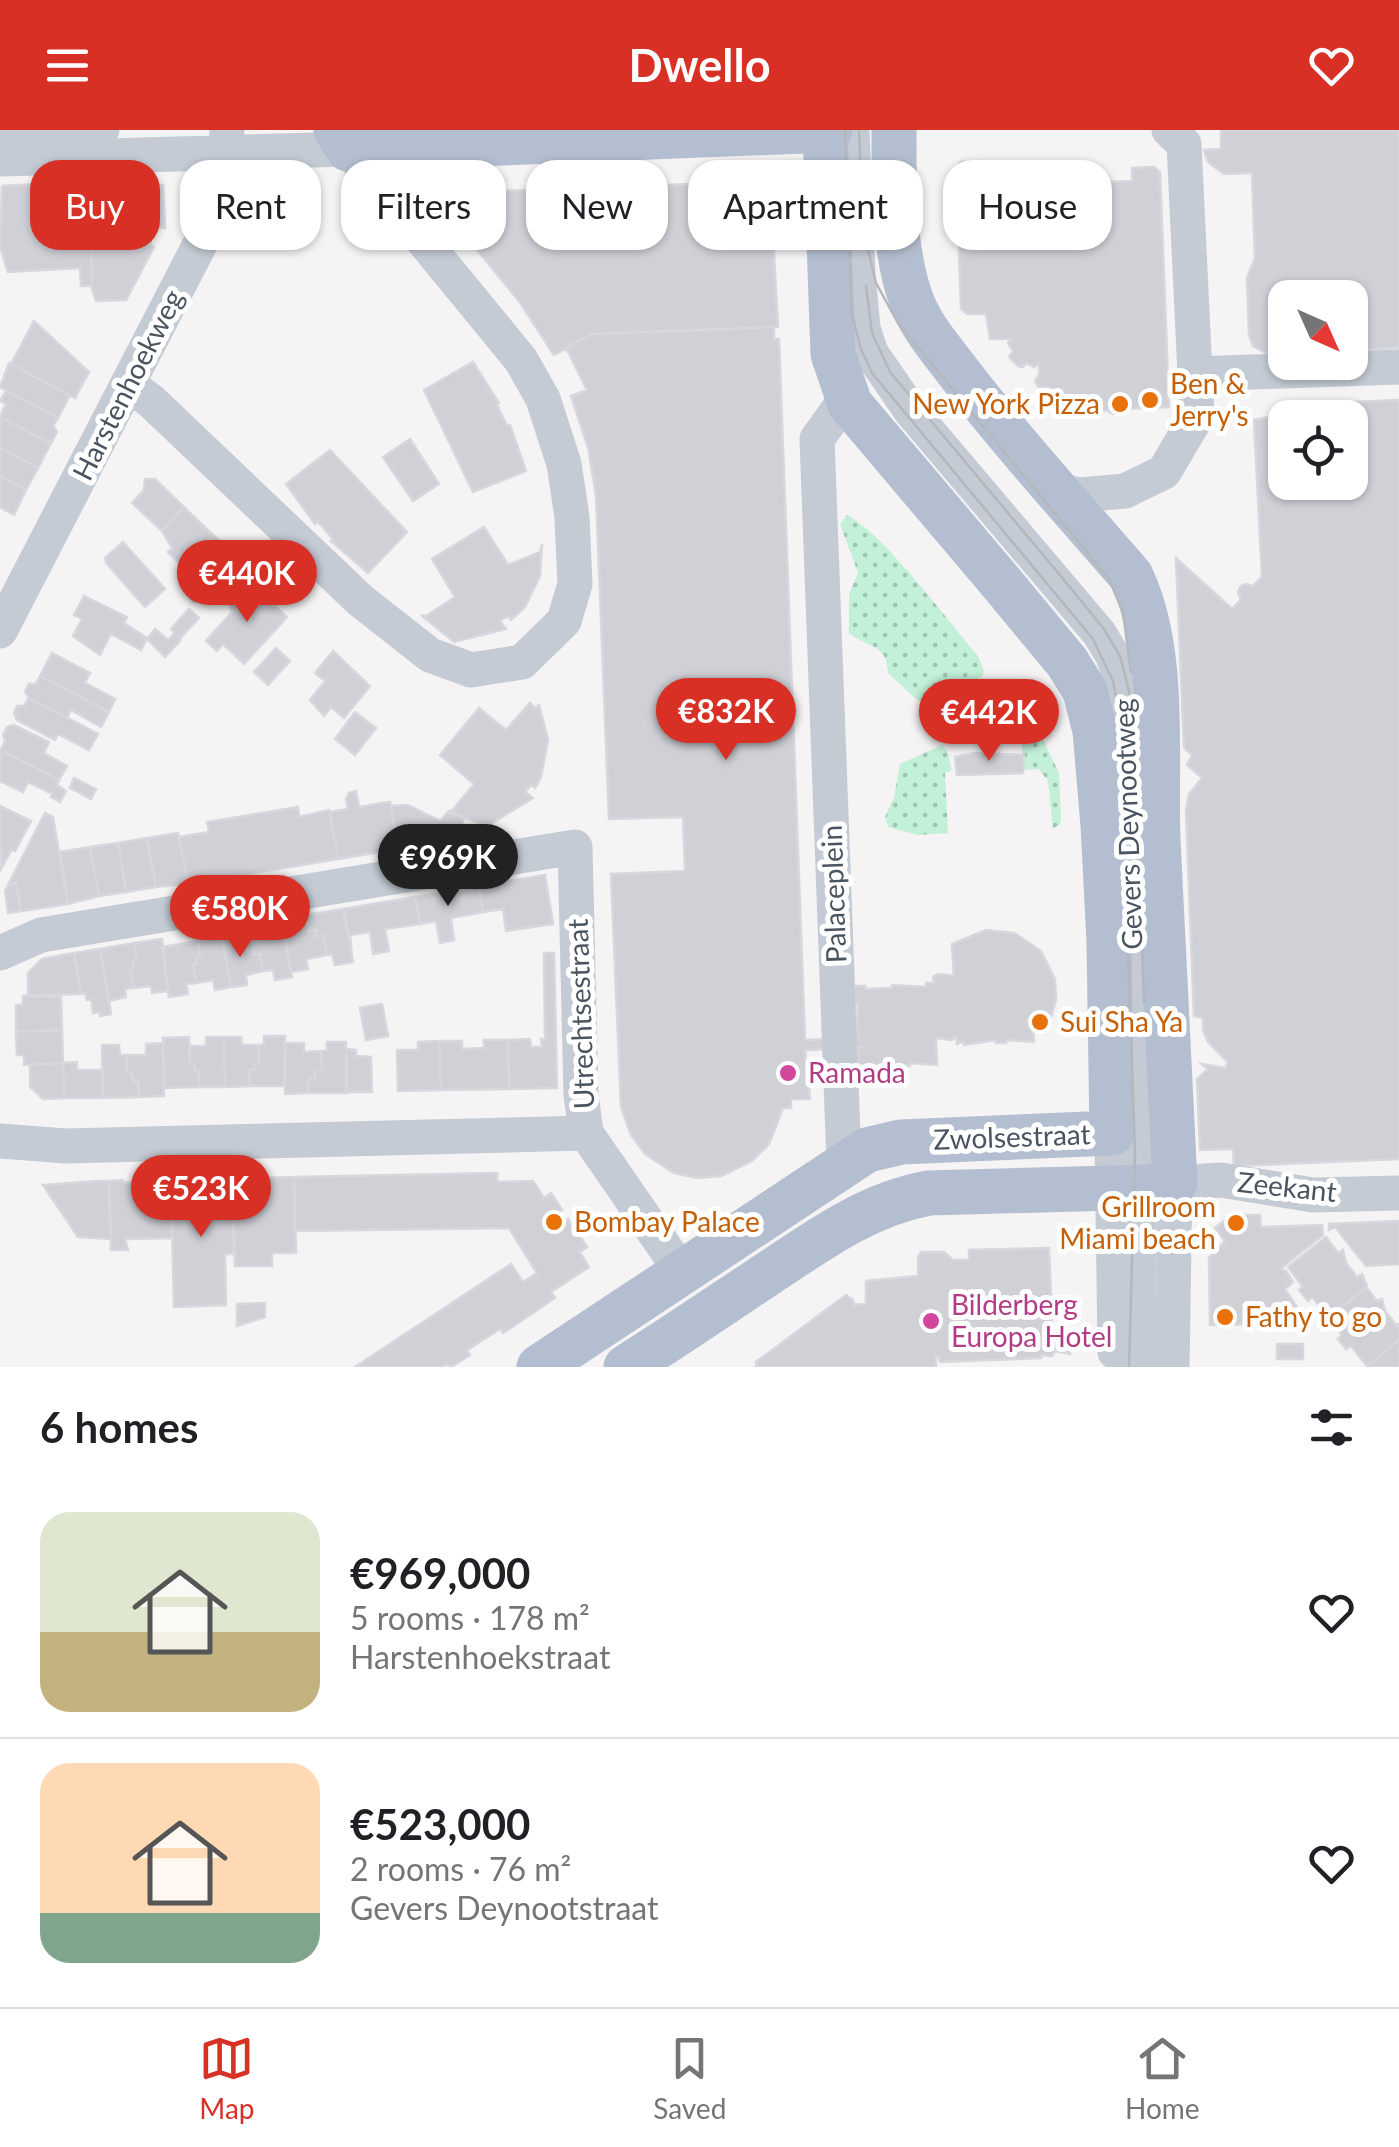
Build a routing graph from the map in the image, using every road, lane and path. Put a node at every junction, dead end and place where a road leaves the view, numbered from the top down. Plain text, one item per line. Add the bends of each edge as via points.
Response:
1 (102, 130) edge
2 (833, 130) edge
3 (894, 130) edge
4 (1170, 130) edge
5 (0, 134) edge
6 (346, 136) edge
7 (226, 141) edge
8 (0, 159) edge
9 (1399, 366) edge
10 (1194, 374) junction
11 (130, 384) junction
12 (848, 396) junction
13 (1057, 490) junction
14 (0, 632) edge
15 (0, 953) edge
16 (586, 1132) junction
17 (0, 1140) edge
18 (844, 1163) junction
19 (1136, 1170) junction
20 (1399, 1193) edge
21 (681, 1272) junction
22 (539, 1367) edge
23 (626, 1367) edge
24 (1115, 1367) edge
25 (1138, 1367) edge
26 (1172, 1367) edge

1 - 5 street
2 - 6 main road
2 - 12 main road, Gevers Deynootweg via 832,354
2 - 19 street, Gevers Deynootweg via 871,354 1099,634 1122,680
3 - 13 main road, Gevers Deynootweg via 895,200 910,297 944,354
4 - 10 street via 1184,144
6 - 7 street
6 - 11 street via 521,360 543,398 572,517 575,584 564,621 522,662 470,670 430,655 360,600
7 - 8 street
7 - 11 street, Harstenhoekweg via 223,195
9 - 10 street
10 - 13 street via 1198,416 1164,472 1125,491
11 - 14 street, Harstenhoekweg
12 - 18 street, Palaceplein via 817,439
12 - 19 main road, Gevers Deynootweg via 1085,691 1095,731
13 - 19 main road, Gevers Deynootweg via 1131,576 1153,638 1158,838
15 - 16 street, Utrechtsestraat via 42,935 575,848
16 - 17 street via 66,1146
16 - 21 street, Utrechtsestraat
18 - 19 main road, Zwolsestraat via 901,1142
18 - 21 main road, Zwolsestraat
19 - 20 street, Zeekant via 1313,1195
19 - 23 main road, Zwolsestraat via 900,1198 874,1208
19 - 24 street, Gevers Deynootweg
19 - 25 street, Gevers Deynootweg
19 - 26 street, Gevers Deynootweg via 1176,1262
21 - 22 main road, Zwolsestraat

